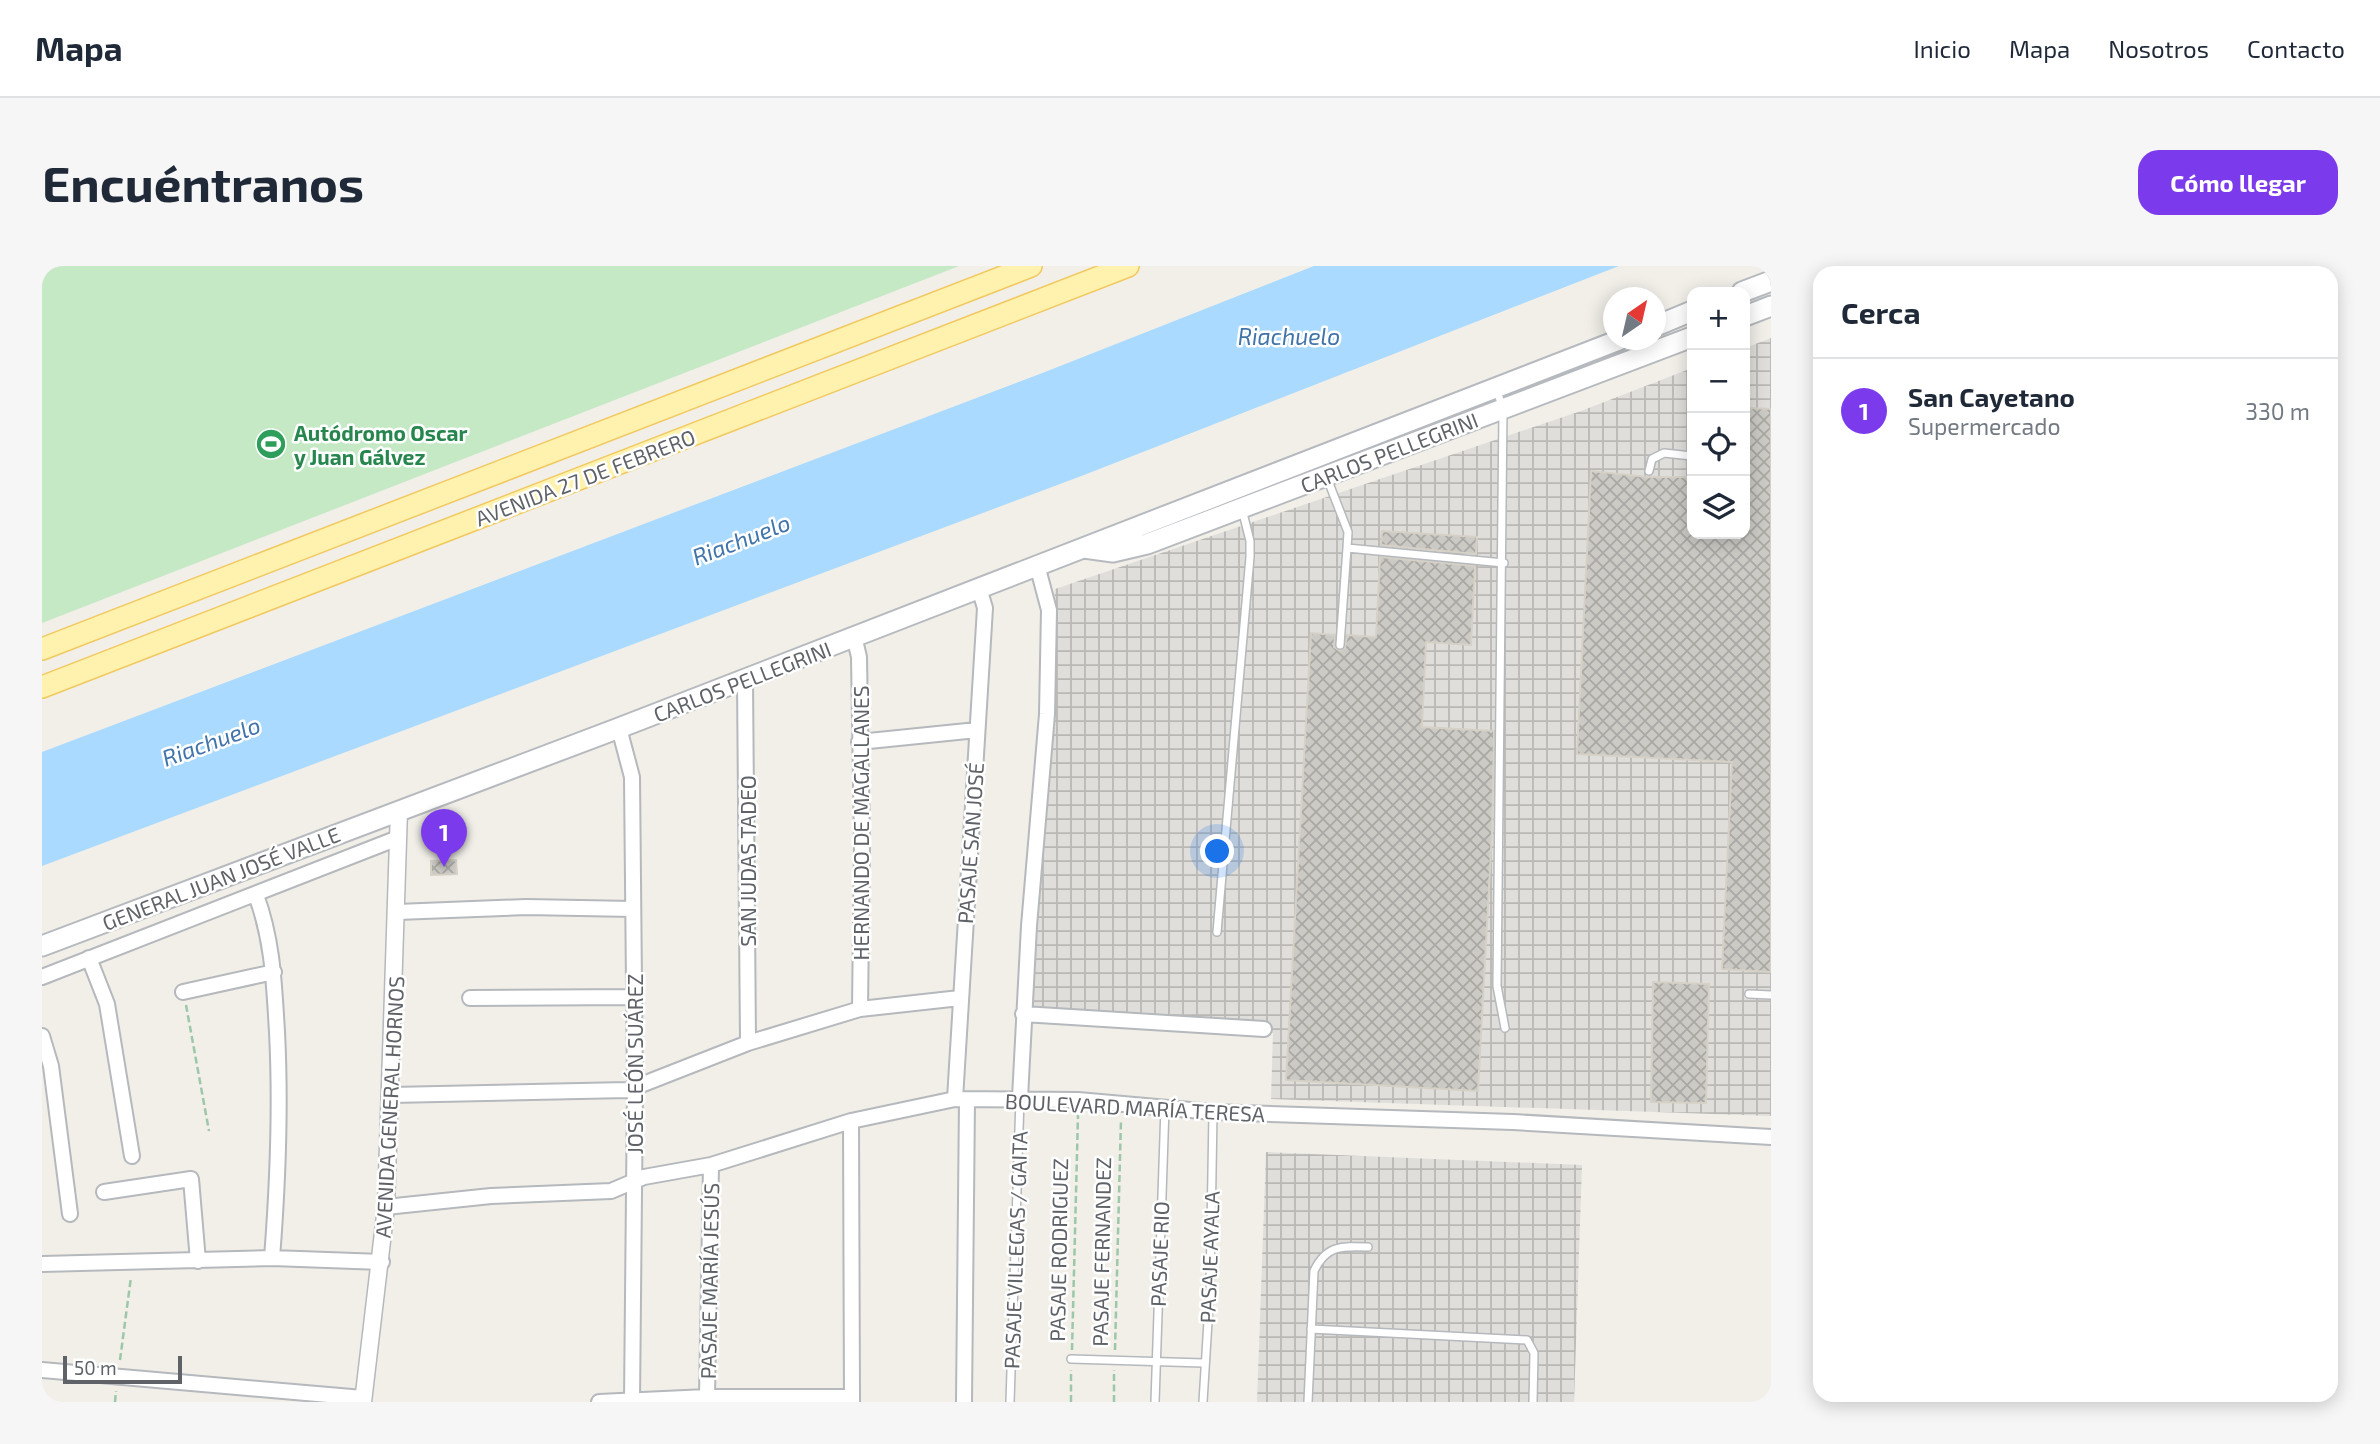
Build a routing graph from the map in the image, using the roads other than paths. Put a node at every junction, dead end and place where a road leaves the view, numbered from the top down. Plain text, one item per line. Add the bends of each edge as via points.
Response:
1 (1031, 266) edge
2 (1128, 266) edge
3 (1771, 281) edge
4 (1750, 289) edge
5 (1771, 306) edge
6 (1687, 313) edge
7 (1750, 315) edge
8 (1666, 322) edge
9 (1687, 339) edge
10 (1603, 346) edge
11 (1495, 387) junction
12 (1503, 409) junction
13 (1687, 455) edge
14 (1319, 457) junction
15 (1649, 471) dead end
16 (1327, 477) junction
17 (1241, 509) junction
18 (1083, 548) junction
19 (1347, 548) junction
20 (1504, 563) junction
21 (1037, 565) junction
22 (979, 588) junction
23 (854, 636) junction
24 (1340, 645) dead end
25 (42, 649) edge
26 (745, 680) junction
27 (42, 687) edge
28 (619, 728) junction
29 (977, 730) junction
30 (859, 741) junction
31 (399, 810) junction
32 (398, 838) junction
33 (256, 895) junction
34 (633, 909) junction
35 (397, 912) junction
36 (1217, 932) dead end
37 (42, 946) edge
38 (89, 958) junction
39 (274, 972) junction
40 (42, 977) edge
41 (183, 992) road end
42 (1749, 994) dead end
43 (1771, 995) edge
44 (633, 997) junction
45 (470, 998) dead end
46 (960, 998) junction
47 (860, 1009) junction
48 (1023, 1014) junction
49 (1264, 1028) dead end
50 (1504, 1028) dead end
51 (42, 1036) edge
52 (748, 1043) junction
53 (635, 1088) junction
54 (391, 1095) junction
55 (1020, 1098) junction
56 (961, 1100) junction
57 (1165, 1107) junction
58 (1213, 1112) junction
59 (851, 1121) junction
60 (1771, 1137) edge
61 (132, 1156) dead end
62 (711, 1165) junction
63 (634, 1181) junction
64 (104, 1192) dead end
65 (386, 1207) junction
66 (70, 1214) dead end
67 (1368, 1247) dead end
68 (272, 1258) junction
69 (198, 1261) junction
70 (382, 1262) junction
71 (42, 1264) edge
72 (1311, 1329) junction
73 (1071, 1359) road end
74 (1156, 1362) junction
75 (1203, 1363) junction
76 (42, 1370) edge
77 (707, 1397) junction
78 (852, 1399) edge
79 (363, 1400) edge
80 (632, 1401) edge
81 (599, 1402) edge
82 (964, 1402) edge
83 (1010, 1402) edge
84 (1155, 1402) edge
85 (1203, 1402) edge
86 (1308, 1402) edge
87 (1533, 1402) edge

1 - 25 main road, AVENIDA 27 DE FEBRERO
2 - 27 main road, AVENIDA 27 DE FEBRERO
3 - 4 main road
5 - 7 main road
6 - 8 main road
9 - 12 main road, CARLOS PELLEGRINI
10 - 11 main road, CARLOS PELLEGRINI
11 - 12 lane
11 - 14 main road, CARLOS PELLEGRINI
12 - 16 main road, CARLOS PELLEGRINI
12 - 20 lane
13 - 15 lane via 1664,453 1652,459
14 - 16 lane
14 - 18 main road, CARLOS PELLEGRINI
16 - 17 main road, CARLOS PELLEGRINI
16 - 19 lane via 1348,532
17 - 18 main road, CARLOS PELLEGRINI via 1125,550
17 - 36 lane via 1250,557
18 - 21 main road, CARLOS PELLEGRINI
19 - 20 lane
19 - 24 lane
20 - 50 lane via 1497,986
21 - 22 main road, CARLOS PELLEGRINI
21 - 48 street via 1049,610 1047,714
22 - 23 main road, CARLOS PELLEGRINI
22 - 29 street, PASAJE SAN JOSÉ via 985,608
23 - 26 main road, CARLOS PELLEGRINI
23 - 30 street, HERNANDO DE MAGALLANES via 859,657
26 - 28 main road, CARLOS PELLEGRINI
26 - 52 street, SAN JUDAS TADEO
28 - 31 main road, CARLOS PELLEGRINI
28 - 34 street, JOSÉ LEÓN SUÁREZ via 632,777
29 - 30 street
29 - 46 street, PASAJE SAN JOSÉ
30 - 47 street, HERNANDO DE MAGALLANES
31 - 32 street, AVENIDA GENERAL HORNOS
31 - 37 main road, GENERAL JUAN JOSÉ VALLE
32 - 33 street, GENERAL JUAN JOSÉ VALLE
32 - 35 street, AVENIDA GENERAL HORNOS
33 - 38 street, GENERAL JUAN JOSÉ VALLE
33 - 39 street via 270,937
34 - 35 street via 526,906
34 - 44 street, JOSÉ LEÓN SUÁREZ
35 - 54 street, AVENIDA GENERAL HORNOS
38 - 40 street, GENERAL JUAN JOSÉ VALLE
38 - 61 street via 107,1004
39 - 41 street
39 - 68 street via 281,1137
42 - 43 lane
44 - 45 street
44 - 53 street, JOSÉ LEÓN SUÁREZ
46 - 47 street
46 - 56 street, PASAJE SAN JOSÉ
47 - 52 street
48 - 49 street
48 - 55 street
51 - 66 street via 51,1066
52 - 53 street
53 - 54 street
53 - 63 street, JOSÉ LEÓN SUÁREZ
54 - 65 street, AVENIDA GENERAL HORNOS
55 - 56 street, BOULEVARD MARÍA TERESA
55 - 57 street, BOULEVARD MARÍA TERESA
55 - 83 lane, PASAJE VILLEGAS / GAITA
56 - 59 street, BOULEVARD MARÍA TERESA
56 - 82 street, PASAJE SAN JOSÉ
57 - 58 street, BOULEVARD MARÍA TERESA
57 - 74 lane, PASAJE RIO
58 - 60 street, BOULEVARD MARÍA TERESA
58 - 75 lane, PASAJE AYALA via 1210,1289
59 - 62 street, BOULEVARD MARÍA TERESA
59 - 78 street
62 - 63 street, BOULEVARD MARÍA TERESA
62 - 77 street, PASAJE MARÍA JESÚS
63 - 65 street, BOULEVARD MARÍA TERESA via 611,1191 491,1196
63 - 80 street, JOSÉ LEÓN SUÁREZ
64 - 69 street via 191,1180
65 - 70 street, AVENIDA GENERAL HORNOS
67 - 72 lane via 1338,1246 1321,1257 1314,1271
68 - 69 street
68 - 70 street
69 - 71 street
70 - 79 street, AVENIDA GENERAL HORNOS
72 - 86 lane
72 - 87 lane via 1527,1340 1534,1353
73 - 74 lane
74 - 75 lane
74 - 84 lane, PASAJE RIO
75 - 85 lane, PASAJE AYALA
76 - 79 street
77 - 78 street
77 - 80 street
80 - 81 street

